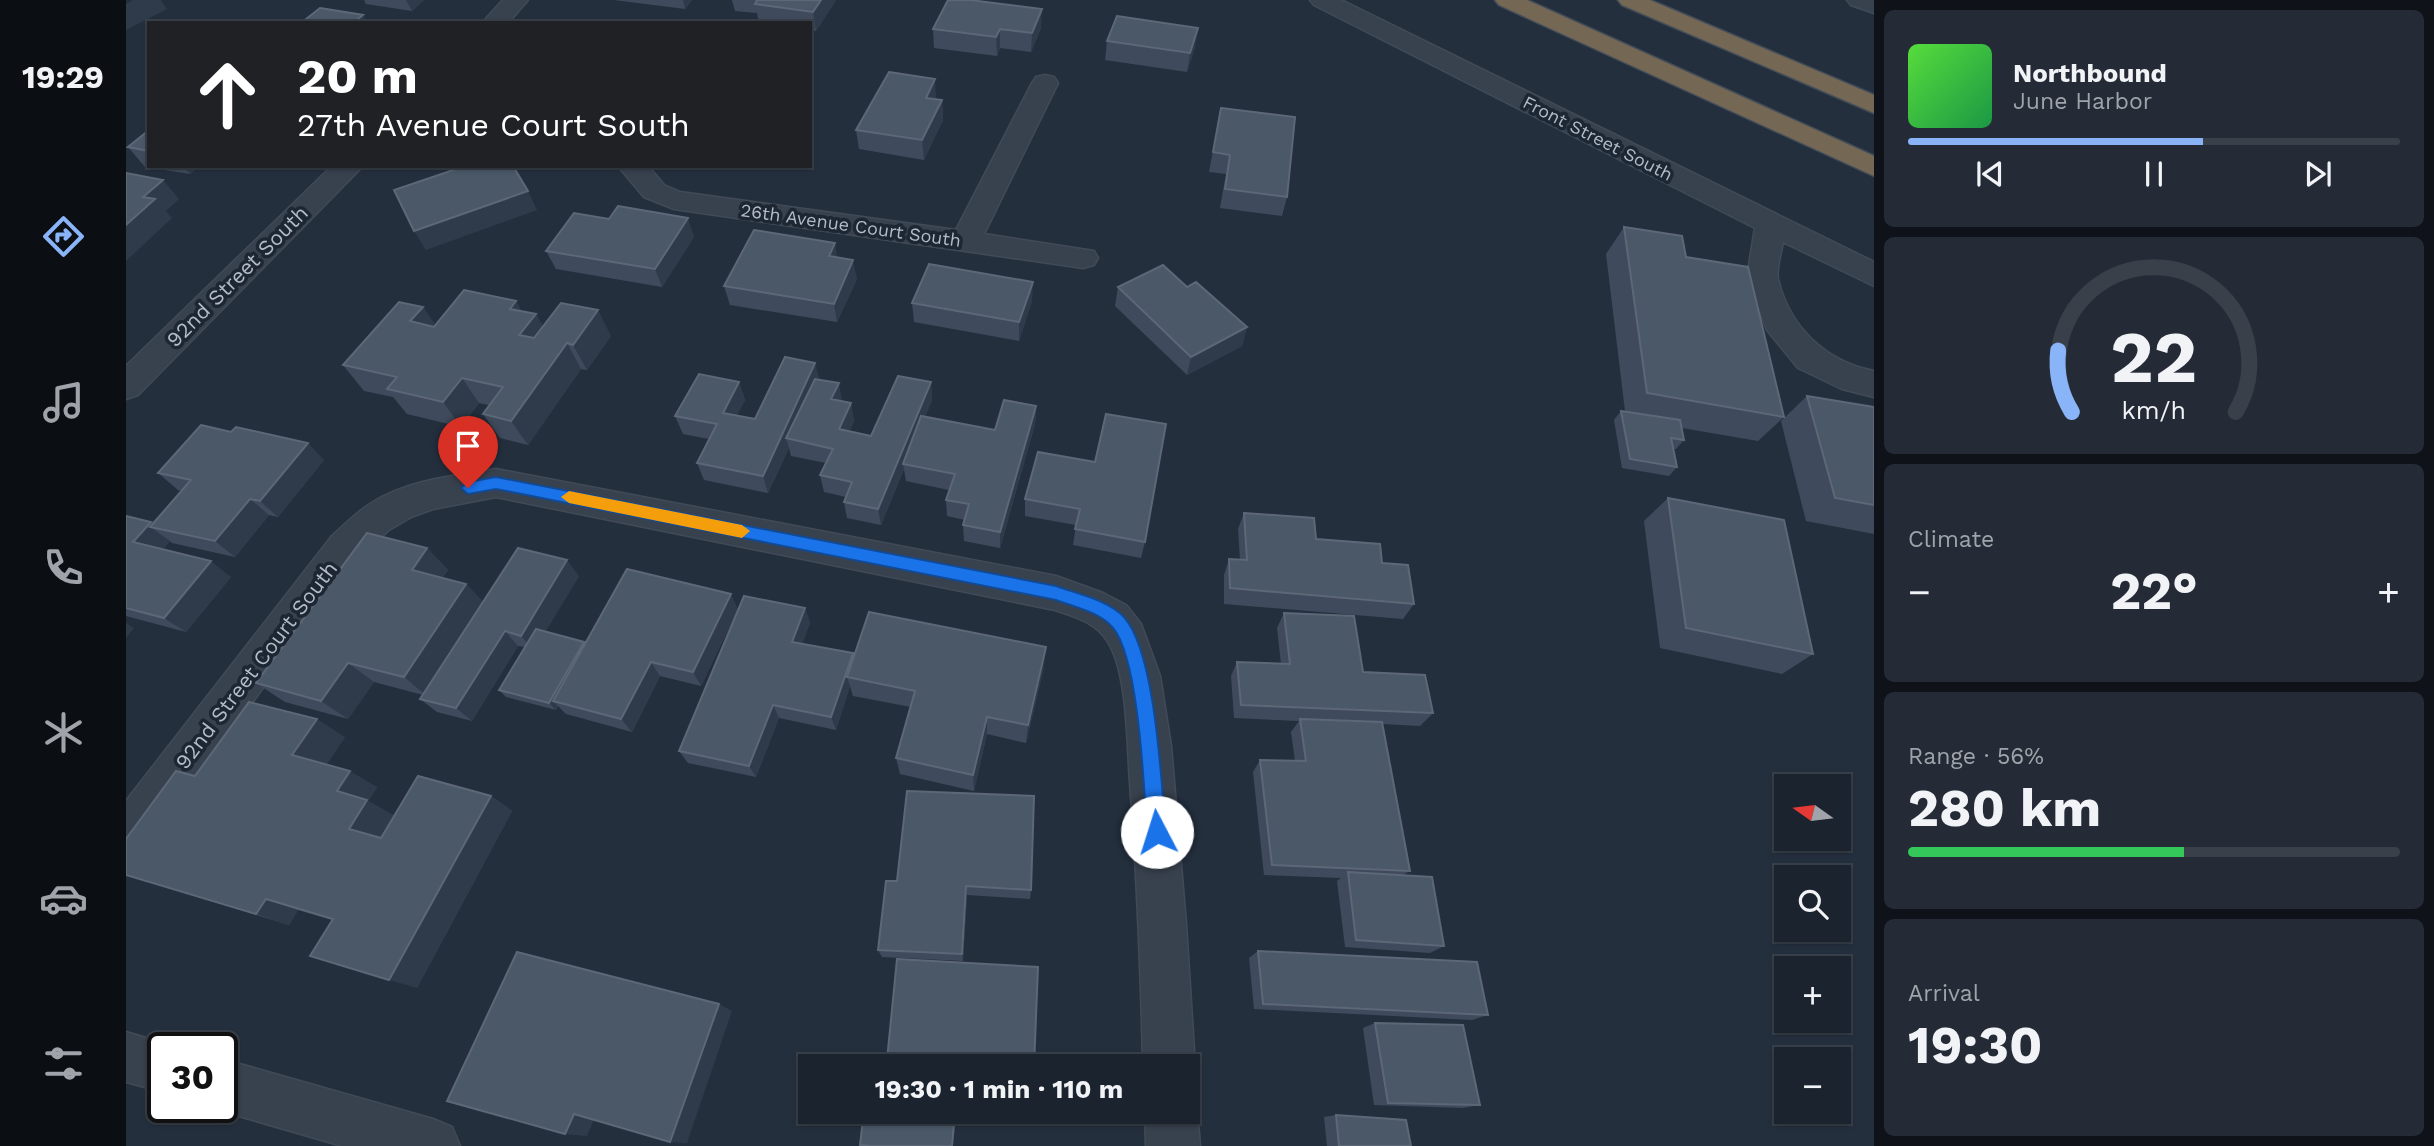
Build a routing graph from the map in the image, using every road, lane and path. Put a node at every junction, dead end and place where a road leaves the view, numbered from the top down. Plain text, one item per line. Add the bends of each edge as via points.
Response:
1 (516, 0) edge
2 (1322, 0) edge
3 (1507, 0) edge
4 (1630, 0) edge
5 (1859, 0) edge
6 (1874, 6) edge
7 (496, 21) edge
8 (1045, 82) dead end
9 (1874, 105) edge
10 (1874, 167) edge
11 (347, 168) edge
12 (634, 168) edge
13 (1772, 224) junction
14 (965, 241) junction
15 (1083, 258) dead end
16 (1874, 275) edge
17 (1874, 384) edge
18 (126, 386) edge
19 (126, 837) edge
20 (1168, 1054) edge
21 (126, 1057) edge
22 (147, 1063) edge
23 (238, 1090) edge
24 (1172, 1124) edge
25 (433, 1146) edge
26 (1173, 1146) edge

1 - 7 street
2 - 13 street, Front Street South
3 - 10 highway
4 - 9 highway
5 - 6 street
8 - 14 street
11 - 18 street, 92nd Street South
12 - 14 street, 26th Avenue Court South via 654,191 674,200
13 - 16 street, Front Street South
13 - 17 street via 1762,277 1779,322 1810,359 1854,380
14 - 15 street, 26th Avenue Court South
19 - 20 street, 92nd Street Court South via 345,547 398,505 441,493 496,483 509,485 1056,593 1101,610 1119,623 1131,648 1146,709
21 - 22 street
23 - 25 street
24 - 26 street

